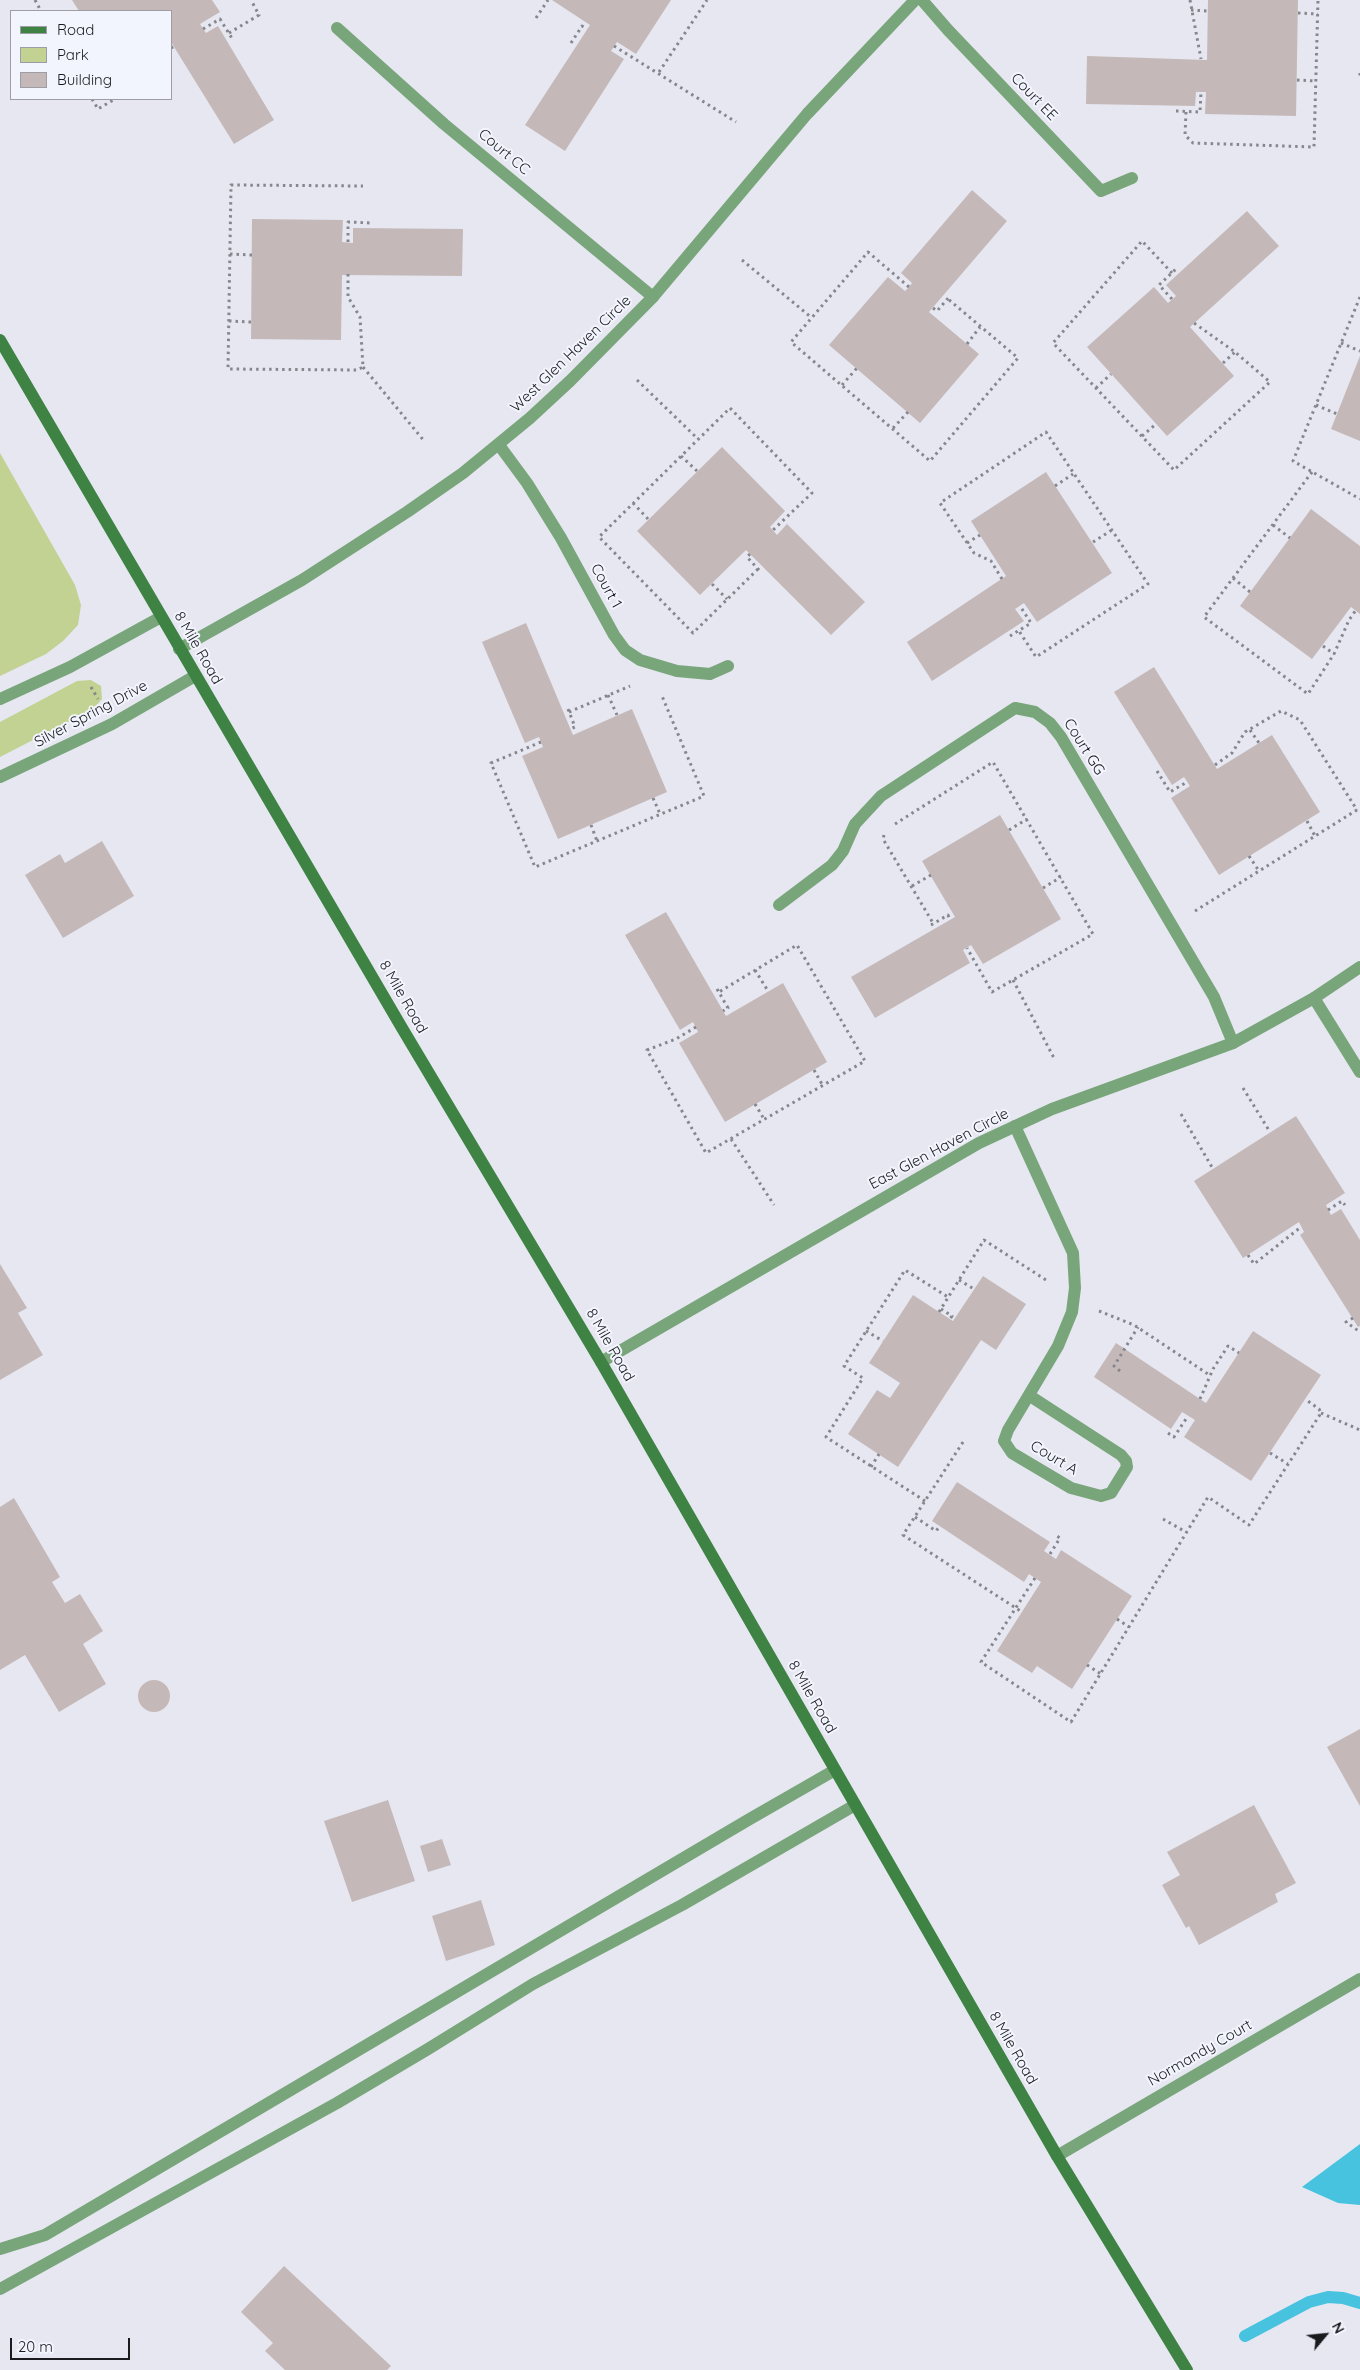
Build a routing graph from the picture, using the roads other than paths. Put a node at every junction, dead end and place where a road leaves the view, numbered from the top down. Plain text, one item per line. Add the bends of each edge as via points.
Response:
1 (915, 0) edge
2 (922, 0) edge
3 (337, 28) dead end
4 (1132, 178) dead end
5 (653, 297) junction
6 (0, 340) edge
7 (499, 445) junction
8 (160, 617) junction
9 (179, 649) junction
10 (728, 666) dead end
11 (195, 676) junction
12 (0, 700) edge
13 (0, 777) edge
14 (779, 904) dead end
15 (1360, 967) edge
16 (1314, 998) junction
17 (1233, 1043) junction
18 (1360, 1072) edge
19 (1015, 1126) junction
20 (601, 1362) junction
21 (1030, 1396) junction
22 (835, 1770) junction
23 (855, 1805) junction
24 (1360, 1979) edge
25 (1057, 2156) junction
26 (0, 2248) edge
27 (0, 2289) edge
28 (1187, 2370) edge

1 - 5 street, West Glen Haven Circle via 808,114
2 - 4 street, Court EE via 1101,191
3 - 5 street, Court CC via 444,124
5 - 7 street, West Glen Haven Circle via 570,381
6 - 8 main road, 8 Mile Road
7 - 9 street, West Glen Haven Circle via 407,512 302,580
7 - 10 street, Court 1 via 561,538 625,650 640,660 677,671 710,674
8 - 9 main road, 8 Mile Road
8 - 12 street via 70,667
9 - 11 main road, 8 Mile Road
11 - 13 street, Silver Spring Drive via 112,724
11 - 20 main road, 8 Mile Road
14 - 17 street, Court GG via 832,865 843,852 855,824 881,796 1015,708 1035,712 1061,737 1214,997
15 - 16 street, East Glen Haven Circle
16 - 17 street, East Glen Haven Circle
16 - 18 street
17 - 19 street, East Glen Haven Circle via 1052,1109
19 - 20 street, East Glen Haven Circle via 935,1167
19 - 21 street, Court A via 1073,1253 1075,1271 1072,1312 1058,1346
20 - 22 main road, 8 Mile Road
21 - 21 street, Court A via 1005,1436 1008,1448 1071,1488 1101,1496 1111,1493 1127,1467 1121,1455
22 - 23 main road, 8 Mile Road
22 - 26 street via 45,2235
23 - 25 main road, 8 Mile Road
23 - 27 street via 682,1905 533,1984 344,2099
24 - 25 street, Normandy Court
25 - 28 main road, 8 Mile Road

